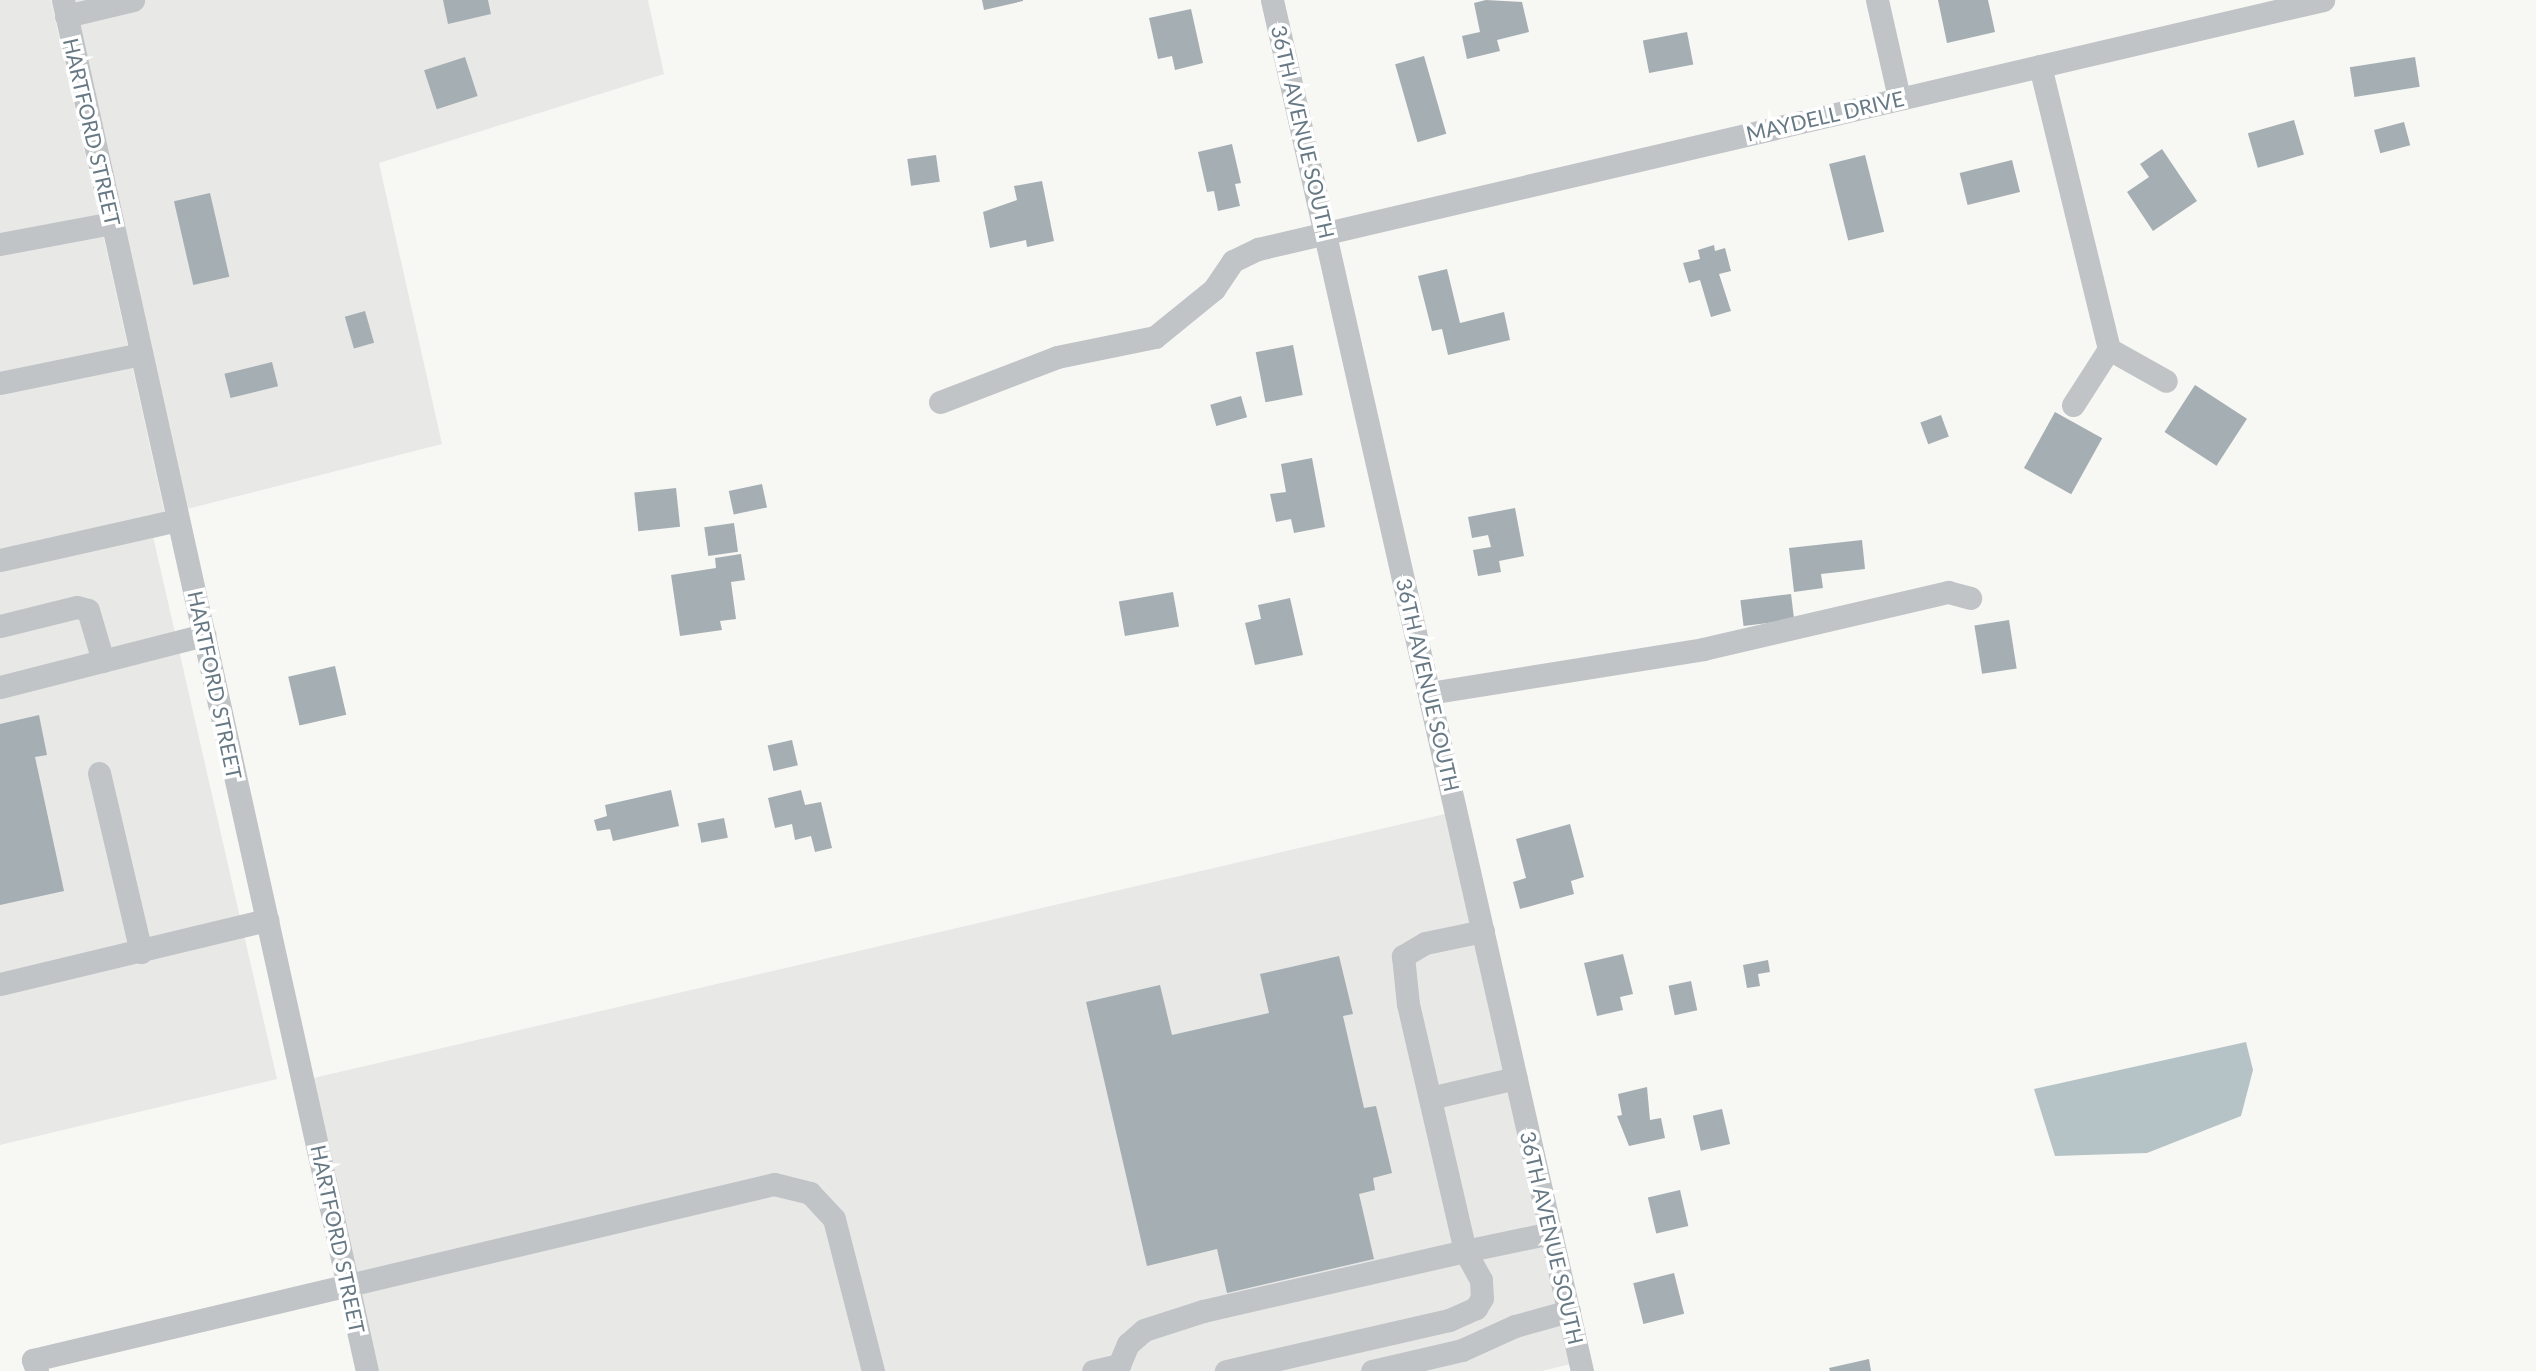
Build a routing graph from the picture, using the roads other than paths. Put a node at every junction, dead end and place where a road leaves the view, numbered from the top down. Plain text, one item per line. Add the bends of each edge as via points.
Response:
1 (133, 0) edge
2 (1272, 0) edge
3 (1877, 0) edge
4 (2323, 0) edge
5 (64, 8) edge
6 (2040, 66) junction
7 (1899, 98) junction
8 (113, 223) junction
9 (1326, 234) junction
10 (0, 244) edge
11 (2109, 349) junction
12 (141, 354) junction
13 (2166, 381) dead end
14 (0, 383) edge
15 (940, 402) dead end
16 (2073, 405) dead end
17 (178, 520) junction
18 (0, 560) edge
19 (1970, 598) dead end
20 (0, 626) edge
21 (204, 635) junction
22 (103, 661) junction
23 (0, 687) edge
24 (1429, 693) junction
25 (99, 773) dead end
26 (267, 920) junction
27 (1483, 931) junction
28 (141, 952) junction
29 (0, 984) edge
30 (1516, 1078) junction
31 (1430, 1098) junction
32 (1551, 1233) junction
33 (1465, 1251) junction
34 (347, 1283) junction
35 (1569, 1311) junction
36 (1121, 1368) edge
37 (37, 1371) edge
38 (367, 1371) edge
39 (873, 1371) edge
40 (1093, 1371) edge
41 (1226, 1371) edge
42 (1372, 1371) edge
43 (1582, 1371) edge

1 - 5 street
2 - 9 street, 36TH AVENUE SOUTH
3 - 7 street
4 - 6 street, MAYDELL DRIVE
5 - 8 street, HARTFORD STREET
6 - 7 street, MAYDELL DRIVE
6 - 11 street
7 - 9 street, MAYDELL DRIVE
8 - 10 street
8 - 12 street, HARTFORD STREET
9 - 15 street, MAYDELL DRIVE via 1258,248 1233,261 1214,289 1156,337 1057,357
9 - 24 street, 36TH AVENUE SOUTH
11 - 13 street
11 - 16 street
12 - 14 street
12 - 17 street, HARTFORD STREET
17 - 18 street
17 - 21 street, HARTFORD STREET
19 - 24 street via 1948,592 1703,649
20 - 22 street via 77,607 88,610
21 - 22 street
21 - 26 street, HARTFORD STREET
22 - 23 street
24 - 27 street, 36TH AVENUE SOUTH
25 - 28 street
26 - 28 street
26 - 34 street, HARTFORD STREET
27 - 30 street, 36TH AVENUE SOUTH
27 - 31 street via 1425,943 1403,956 1408,1004
28 - 29 street
30 - 31 street
30 - 32 street, 36TH AVENUE SOUTH
31 - 33 street
32 - 33 street
32 - 35 street, 36TH AVENUE SOUTH
33 - 36 street via 1170,1320 1144,1330 1128,1344
33 - 41 street via 1481,1280 1482,1298 1476,1308 1449,1320
34 - 37 street via 33,1360
34 - 38 street, HARTFORD STREET
34 - 39 street via 750,1189 792,1186 810,1193 834,1219
35 - 42 street via 1515,1326 1462,1350
35 - 43 street, 36TH AVENUE SOUTH
36 - 40 street

